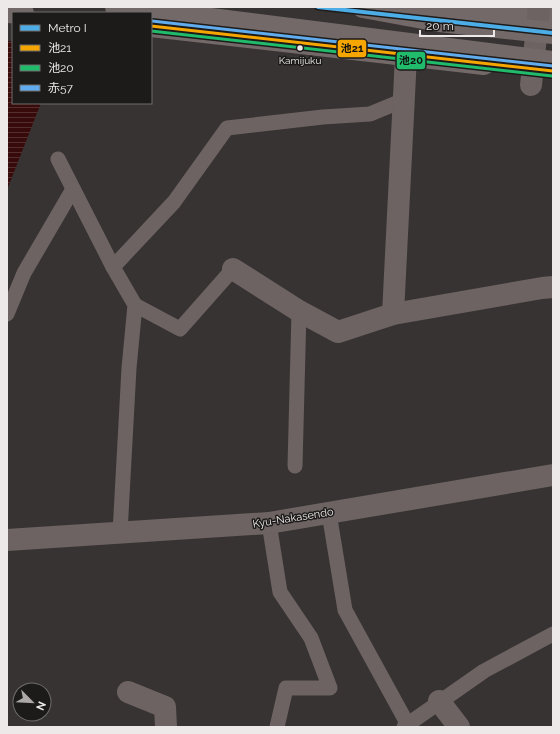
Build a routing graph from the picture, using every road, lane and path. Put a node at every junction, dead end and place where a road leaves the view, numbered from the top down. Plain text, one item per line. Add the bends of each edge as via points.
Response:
1 (116, 7) edge
2 (363, 7) edge
3 (436, 7) edge
4 (549, 20) edge
5 (152, 26) edge
6 (406, 56) junction
7 (553, 62) edge
8 (553, 71) edge
9 (531, 85) dead end
10 (404, 100) junction
11 (58, 159) dead end
12 (73, 189) junction
13 (113, 267) junction
14 (233, 269) joint
15 (553, 287) edge
16 (135, 305) junction
17 (299, 311) junction
18 (7, 314) edge
19 (393, 314) junction
20 (295, 466) dead end
21 (553, 475) edge
22 (329, 513) junction
23 (269, 523) junction
24 (120, 533) junction
25 (7, 540) edge
26 (553, 634) edge
27 (128, 692) dead end
28 (439, 701) junction
29 (406, 725) edge
30 (166, 727) edge
31 (277, 727) edge
32 (459, 727) edge

1 - 7 highway, bridge
2 - 4 highway, bridge via 438,21
3 - 4 highway
4 - 9 street, bridge
5 - 6 highway
6 - 8 highway
6 - 10 street
10 - 13 lane via 370,114 227,128 174,202
10 - 19 street
11 - 12 lane
12 - 13 lane
12 - 18 lane via 24,273
13 - 16 lane
14 - 16 lane via 180,329
14 - 17 street
15 - 19 street
16 - 24 lane via 128,368
17 - 19 street via 338,332
17 - 20 lane
21 - 22 street, Kyu-Nakasendo
22 - 23 street, Kyu-Nakasendo
22 - 29 lane via 345,610
23 - 24 street, Kyu-Nakasendo
23 - 31 lane via 280,592 311,638 330,688 286,688
24 - 25 street, Kyu-Nakasendo
26 - 28 lane via 484,671
27 - 30 street via 165,707
28 - 29 lane
28 - 32 street

